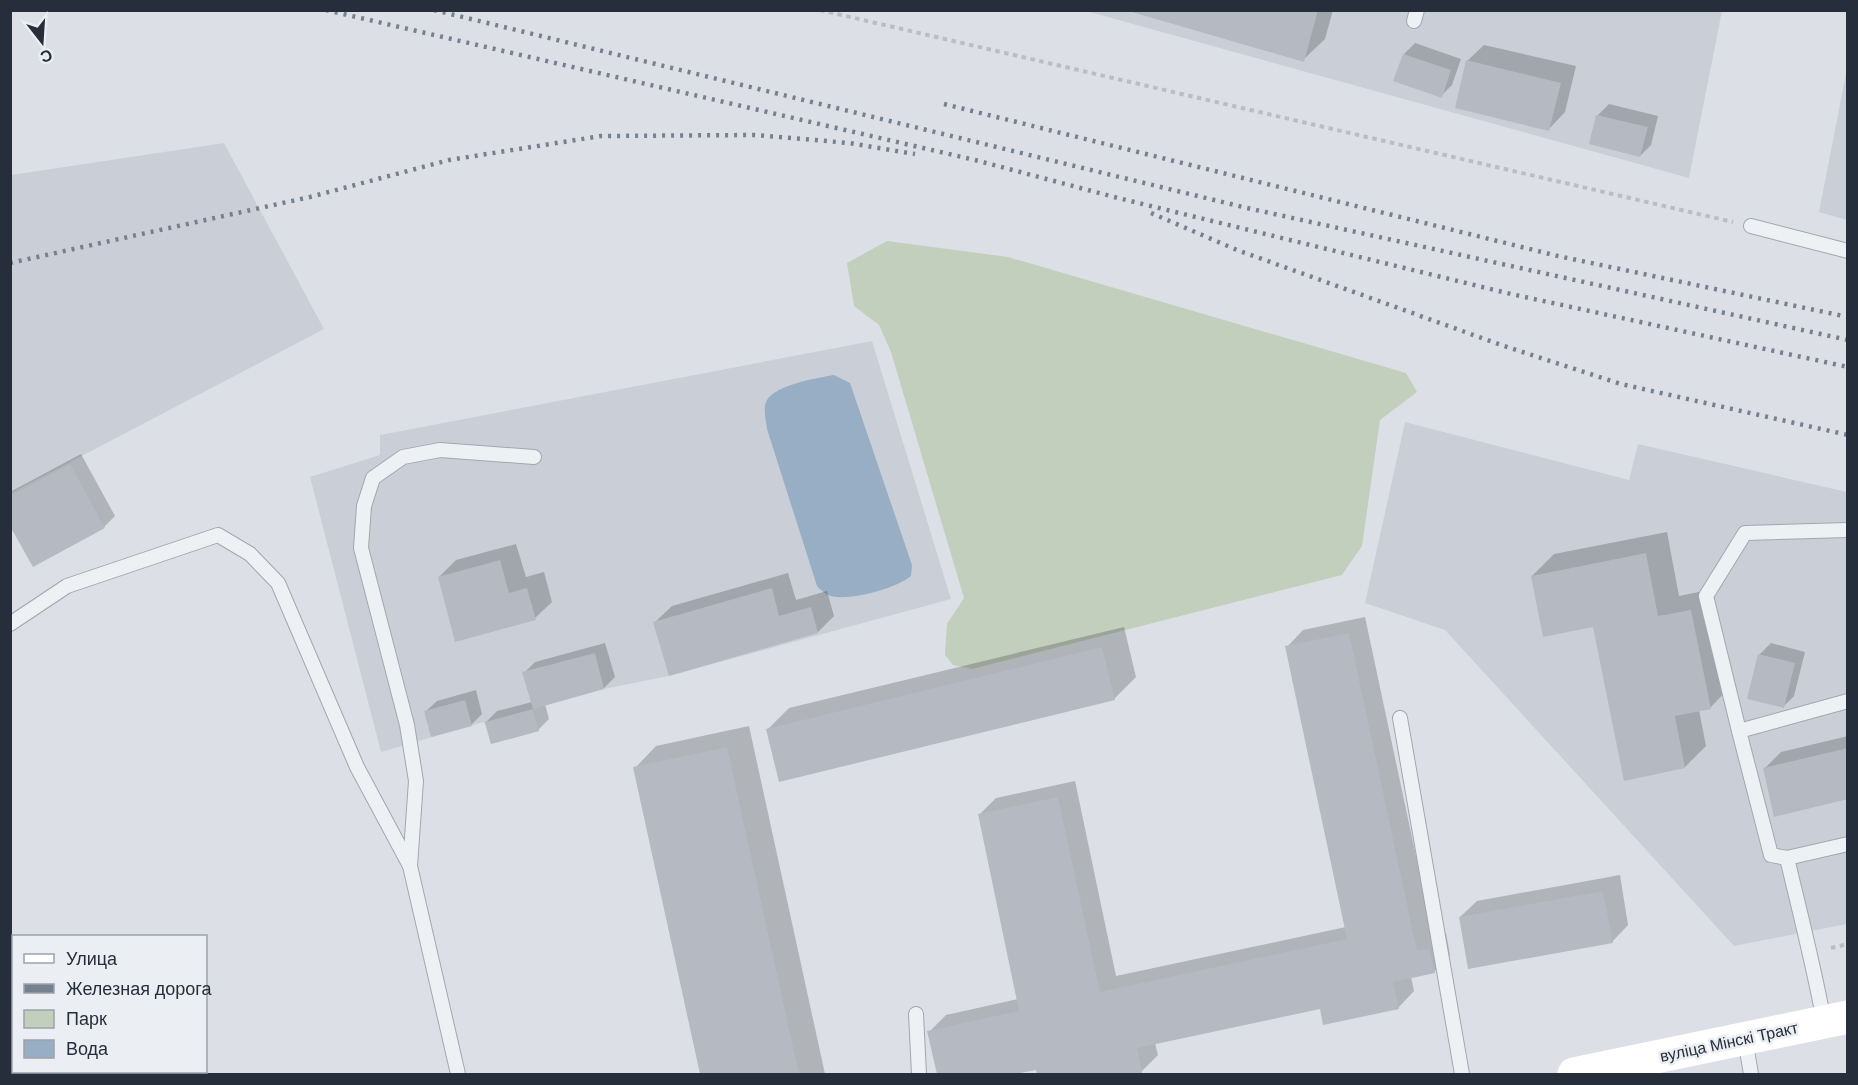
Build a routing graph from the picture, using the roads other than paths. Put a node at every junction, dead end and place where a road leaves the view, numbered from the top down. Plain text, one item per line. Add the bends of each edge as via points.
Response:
1 (1751, 226) road end
2 (1848, 251) edge
3 (534, 457) dead end
4 (1848, 530) edge
5 (10, 624) edge
6 (1848, 701) edge
7 (1400, 718) dead end
8 (1738, 731) junction
9 (1848, 844) edge
10 (1787, 858) junction
11 (410, 866) junction
12 (916, 1014) dead end
13 (1836, 1020) edge
14 (1744, 1039) junction
15 (458, 1074) edge
16 (919, 1074) edge
17 (1461, 1074) edge
18 (1574, 1074) edge
19 (1751, 1074) edge

1 - 2 lane
3 - 11 lane via 440,450 403,457 373,478 364,506 361,548 407,724 416,781
4 - 8 lane via 1745,532 1706,596
5 - 11 lane via 67,586 218,535 250,554 278,583 357,767
6 - 8 lane
7 - 17 lane
8 - 10 lane via 1771,855
9 - 10 lane
10 - 13 lane via 1804,931
11 - 15 lane
12 - 16 lane
13 - 14 street, вуліца Мінскі Тракт
14 - 18 street, вуліца Мінскі Тракт
14 - 19 lane

